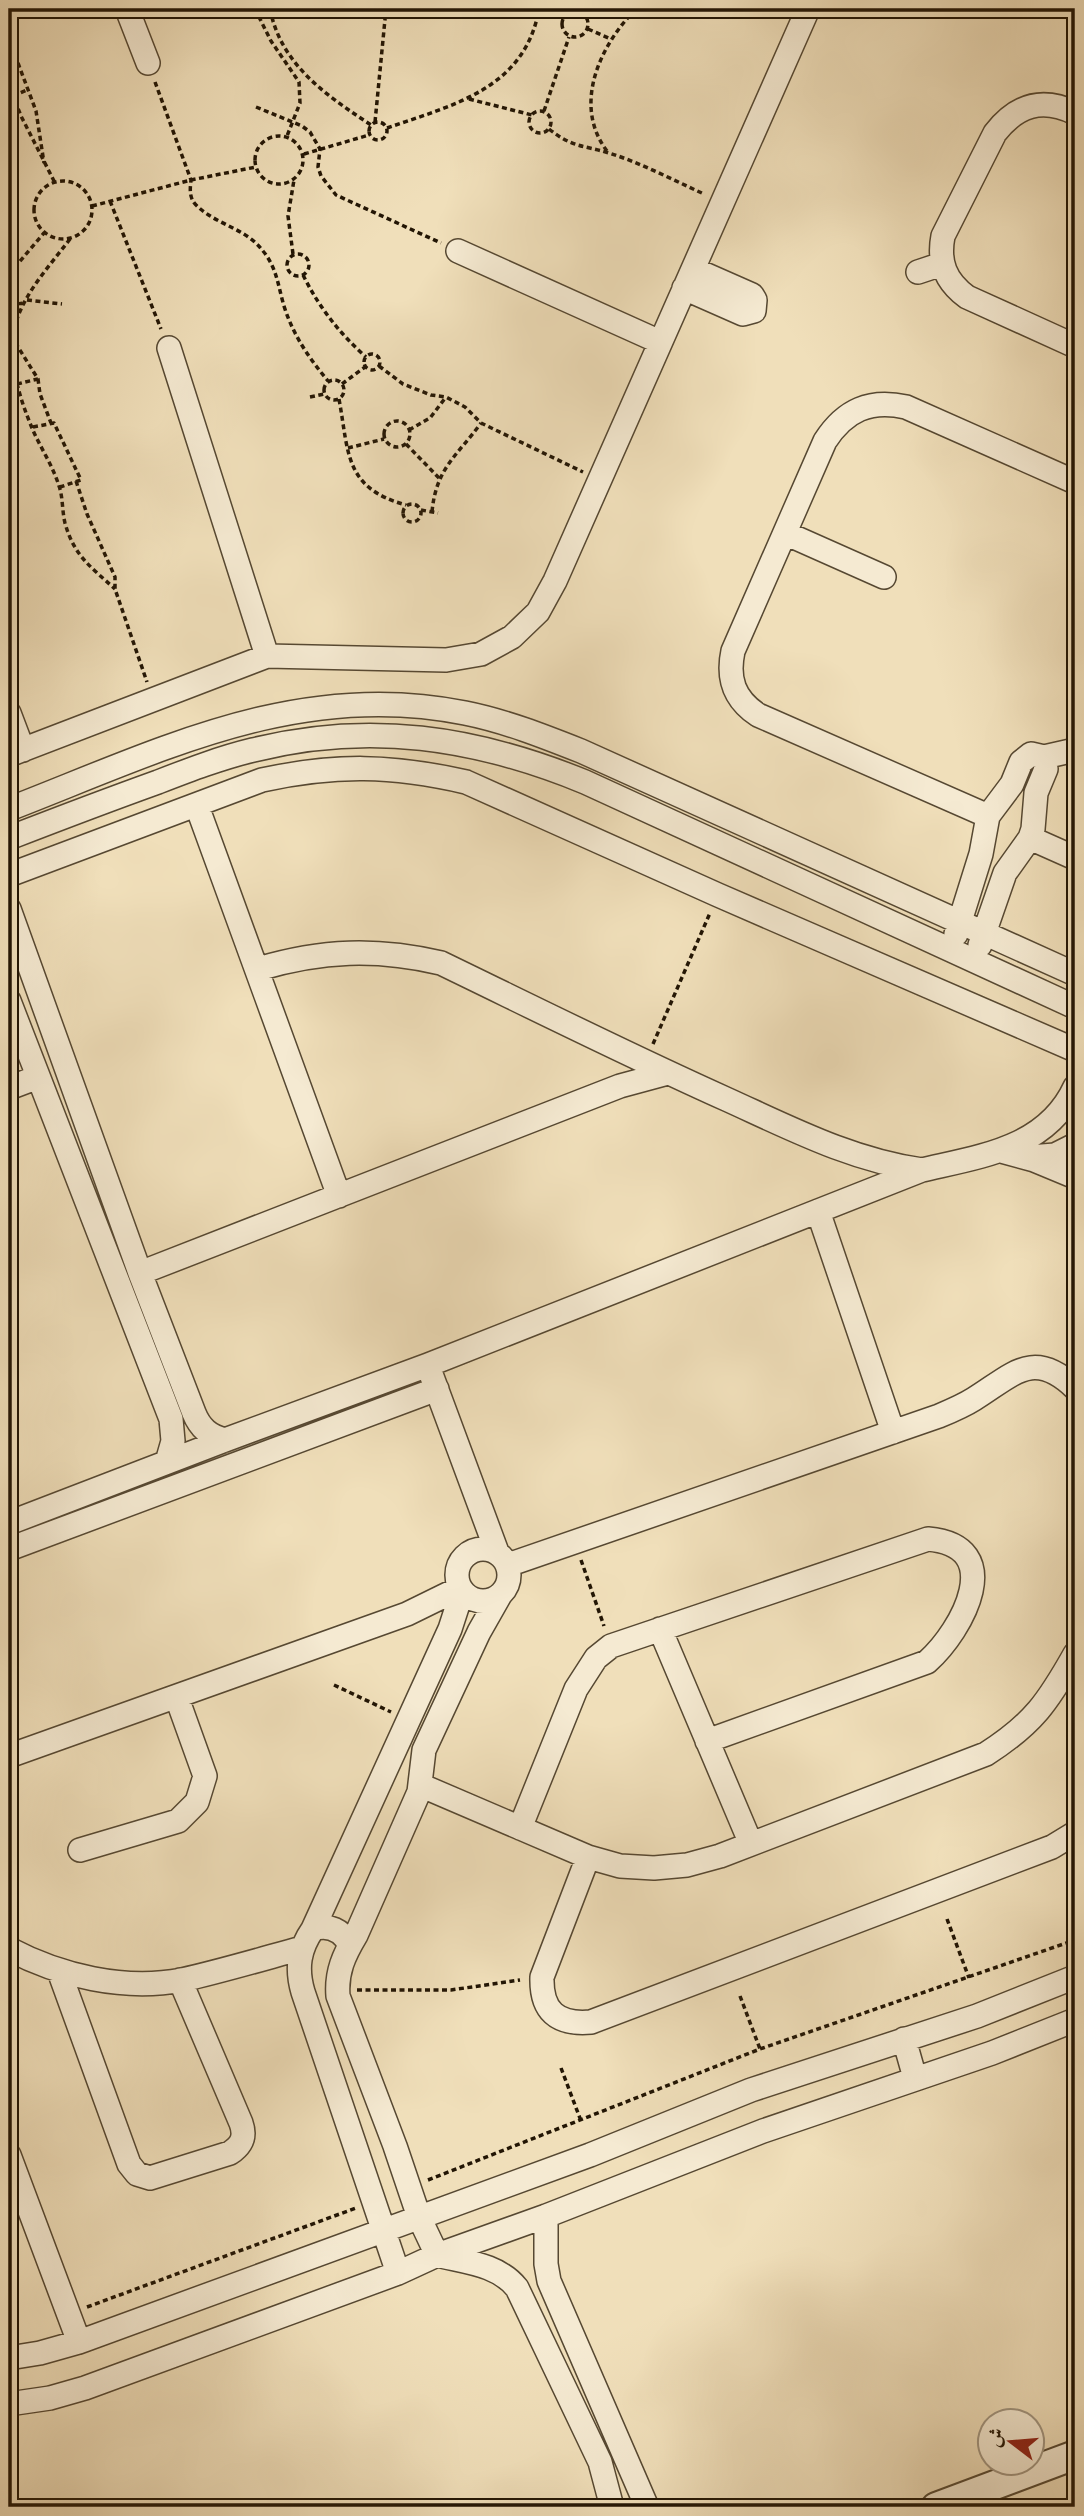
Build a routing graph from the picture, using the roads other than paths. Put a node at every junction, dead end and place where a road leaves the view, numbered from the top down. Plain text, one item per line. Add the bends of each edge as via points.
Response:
1 (127, 9) edge
2 (808, 9) edge
3 (148, 63) road end
4 (1075, 113) edge
5 (458, 251) road end
6 (942, 264) junction
7 (918, 272) dead end
8 (660, 342) junction
9 (1075, 346) edge
10 (169, 348) road end
11 (1075, 482) edge
12 (785, 533) junction
13 (884, 577) dead end
14 (267, 656) junction
15 (9, 713) edge
16 (1075, 750) edge
17 (16, 753) edge
18 (1044, 757) junction
19 (197, 806) junction
20 (9, 809) edge
21 (988, 816) junction
22 (9, 838) edge
23 (1030, 838) junction
24 (1075, 858) edge
25 (9, 875) edge
26 (9, 909) edge
27 (961, 921) junction
28 (984, 932) junction
29 (951, 951) junction
30 (974, 961) junction
31 (258, 969) junction
32 (1075, 974) edge
33 (9, 1001) edge
34 (1075, 1007) edge
35 (1075, 1050) edge
36 (668, 1073) junction
37 (38, 1077) junction
38 (1075, 1087) edge
39 (9, 1088) edge
40 (1075, 1145) edge
41 (1012, 1154) junction
42 (922, 1170) junction
43 (1075, 1177) edge
44 (339, 1196) junction
45 (818, 1211) junction
46 (140, 1273) junction
47 (428, 1365) junction
48 (1075, 1388) edge
49 (437, 1389) junction
50 (893, 1432) junction
51 (225, 1440) junction
52 (169, 1461) junction
53 (181, 1486) junction
54 (11, 1536) edge
55 (503, 1558) junction
56 (461, 1590) junction
57 (500, 1595) junction
58 (660, 1629) junction
59 (1075, 1654) edge
60 (177, 1698) junction
61 (707, 1741) junction
62 (398, 1745) junction
63 (424, 1750) junction
64 (9, 1756) edge
65 (378, 1789) junction
66 (417, 1795) junction
67 (520, 1828) junction
68 (1075, 1833) edge
69 (751, 1844) junction
70 (80, 1850) dead end
71 (588, 1857) junction
72 (308, 1939) junction
73 (350, 1945) junction
74 (9, 1949) edge
75 (59, 1970) junction
76 (299, 1974) junction
77 (1075, 1977) edge
78 (180, 1980) junction
79 (338, 1984) junction
80 (1075, 2020) edge
81 (904, 2039) junction
82 (915, 2078) junction
83 (385, 2118) junction
84 (351, 2131) junction
85 (9, 2155) edge
86 (547, 2216) junction
87 (419, 2217) junction
88 (384, 2232) junction
89 (437, 2255) junction
90 (398, 2273) junction
91 (79, 2342) junction
92 (9, 2358) edge
93 (9, 2404) edge
94 (1075, 2455) edge
95 (612, 2507) edge
96 (647, 2507) edge
97 (936, 2507) edge

1 - 3 street
2 - 8 street
4 - 6 street via 1035,105 1005,120 943,236
5 - 8 street
6 - 7 street
6 - 9 street via 956,289 967,297
8 - 14 street via 555,581 538,612 512,637 481,654 446,660
10 - 14 street
11 - 12 street via 906,407 874,404 845,416 825,441
12 - 13 street
12 - 21 street via 733,651 730,674 736,695 758,715
14 - 17 street
15 - 17 street
16 - 18 street
18 - 21 street via 1025,757
18 - 23 street via 1046,769 1036,793
19 - 25 street
19 - 31 street
19 - 35 street via 262,780 344,768 385,768 466,782
20 - 27 street via 257,718 339,705 422,707 477,716 543,736
21 - 27 street
22 - 29 street via 253,750 365,735 440,740 514,756 584,782
23 - 24 street
23 - 28 street via 1005,873
26 - 46 street
27 - 28 street
27 - 29 street
28 - 30 street
28 - 32 street
29 - 30 street
30 - 34 street
31 - 36 street via 349,952 441,963
31 - 44 street
33 - 37 street
36 - 42 street via 840,1150
36 - 44 street via 631,1082
37 - 39 street
37 - 52 street via 171,1419
38 - 41 street via 1064,1107
40 - 41 street via 1039,1158
41 - 42 street
41 - 43 street
42 - 45 street
44 - 46 street
45 - 47 street
45 - 50 street
46 - 51 street via 198,1423
47 - 49 street
47 - 51 street
48 - 50 street via 1044,1367 1024,1367 957,1408
49 - 53 street
49 - 55 street
50 - 55 street via 575,1542
51 - 52 street
52 - 53 street via 184,1470
52 - 54 street
53 - 54 street
55 - 56 street via 481,1548 465,1555 457,1570
55 - 57 street via 509,1581
56 - 57 street via 483,1601
56 - 60 street
56 - 62 street via 450,1629
57 - 63 street
58 - 61 street
58 - 61 street via 928,1539 957,1547 967,1558 973,1579 968,1602 953,1634 927,1662
58 - 67 street via 611,1646 596,1658 576,1689
59 - 69 street via 1042,1708 1017,1734 986,1754
60 - 64 street
60 - 70 street via 205,1776 197,1802 178,1821
61 - 69 street
62 - 63 street via 407,1753
62 - 65 street
63 - 66 street
65 - 66 street
65 - 72 street
66 - 67 street
66 - 73 street
67 - 71 street
68 - 71 street via 1052,1847 591,2022 575,2023 560,2019 548,2008 541,1993 542,1977
69 - 71 street via 687,1865 654,1868 620,1866
72 - 73 street via 328,1927
72 - 76 street
72 - 78 street
73 - 79 street
74 - 75 street
75 - 78 street via 131,1983
75 - 78 street via 130,2164 137,2174 150,2178 230,2153 243,2140 241,2123
76 - 79 street via 317,1984
76 - 84 street
77 - 81 street
79 - 83 street via 338,1996
80 - 82 street
81 - 82 street
81 - 87 street via 751,2090
82 - 86 street
83 - 84 street
83 - 87 street
84 - 88 street
85 - 91 street
86 - 89 street
86 - 96 street via 549,2281
87 - 88 street
87 - 89 street
88 - 90 street
88 - 91 street
89 - 90 street
89 - 95 street via 496,2271 517,2288 600,2462
90 - 93 street via 85,2388
91 - 92 street
94 - 97 street

